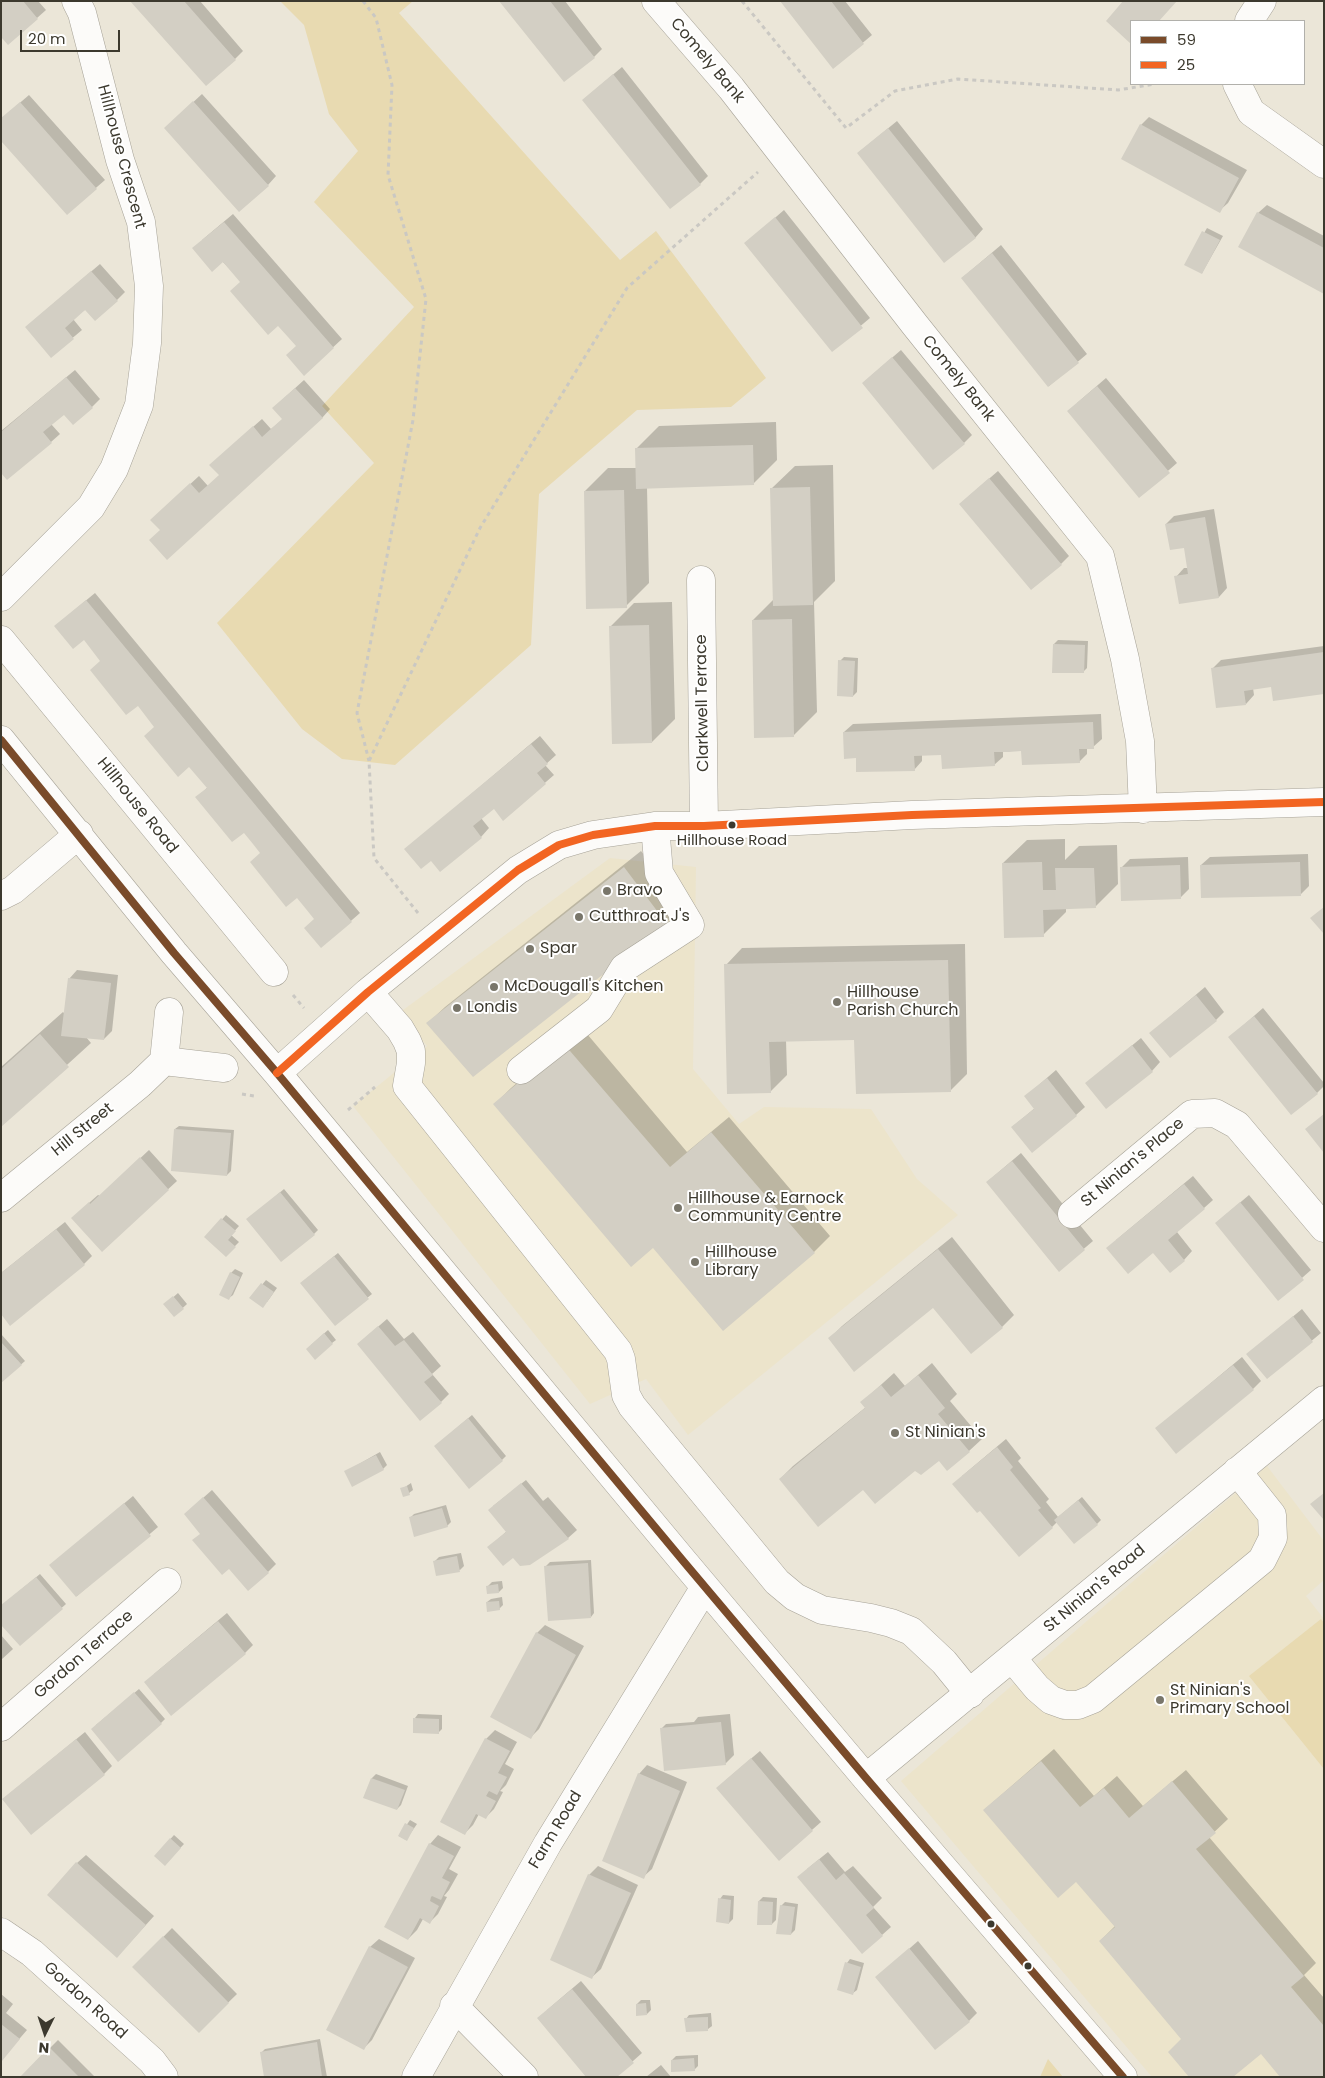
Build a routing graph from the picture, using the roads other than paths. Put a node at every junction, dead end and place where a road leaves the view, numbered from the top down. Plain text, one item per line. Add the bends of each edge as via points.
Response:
1 (76, 1) edge
2 (656, 1) edge
3 (1262, 1) edge
4 (1250, 20) edge
5 (1237, 85) edge
6 (1324, 164) edge
7 (701, 580) dead end
8 (1, 597) edge
9 (1, 640) edge
10 (1, 740) edge
11 (1324, 802) edge
12 (1142, 809) junction
13 (655, 826) junction
14 (704, 826) junction
15 (79, 834) junction
16 (1, 896) edge
17 (274, 972) dead end
18 (368, 992) junction
19 (169, 1012) dead end
20 (164, 1061) junction
21 (224, 1068) dead end
22 (521, 1070) dead end
23 (277, 1073) junction
24 (1, 1198) edge
25 (1072, 1214) dead end
26 (1324, 1228) edge
27 (1324, 1400) edge
28 (1237, 1471) junction
29 (167, 1582) dead end
30 (705, 1587) junction
31 (1012, 1658) junction
32 (970, 1694) junction
33 (1, 1727) edge
34 (866, 1778) junction
35 (1, 1932) edge
36 (454, 2006) junction
37 (164, 2077) edge
38 (416, 2077) edge
39 (524, 2077) edge
40 (1123, 2077) edge

1 - 8 street, Hillhouse Crescent via 82,13 120,160 141,222 149,286 147,343 139,404 114,469 91,507
2 - 12 street, Comely Bank via 731,88 1100,556 1125,659 1140,741
3 - 4 street
5 - 6 street via 1251,112
7 - 14 street, Clarkwell Terrace
9 - 17 street, Hillhouse Road
10 - 15 street
11 - 12 street
12 - 14 street via 912,815
13 - 14 street
13 - 18 street via 593,835 559,845 518,870
13 - 22 street via 659,873 690,925 624,968 599,1009
15 - 16 street via 13,890
15 - 23 street via 174,953
18 - 23 street
18 - 32 street via 407,1041 409,1080 618,1351 626,1395 632,1406 777,1582 795,1597 822,1610 871,1618 911,1631 944,1662
19 - 20 street
20 - 21 street
20 - 24 street, Hill Street
23 - 30 street
25 - 26 street, St Ninian's Place via 1192,1114 1215,1113 1238,1125
27 - 28 street, St Ninian's Road
28 - 31 street, St Ninian's Road
28 - 31 street via 1272,1516 1274,1538 1262,1560 1093,1700 1078,1705 1051,1700
29 - 33 street, Gordon Terrace
30 - 34 street
30 - 36 street, Farm Road via 548,1843
31 - 32 street, St Ninian's Road
32 - 34 street, St Ninian's Road
34 - 40 street
35 - 37 street, Gordon Road via 32,1952 152,2061
36 - 38 street, Farm Road
36 - 39 street

